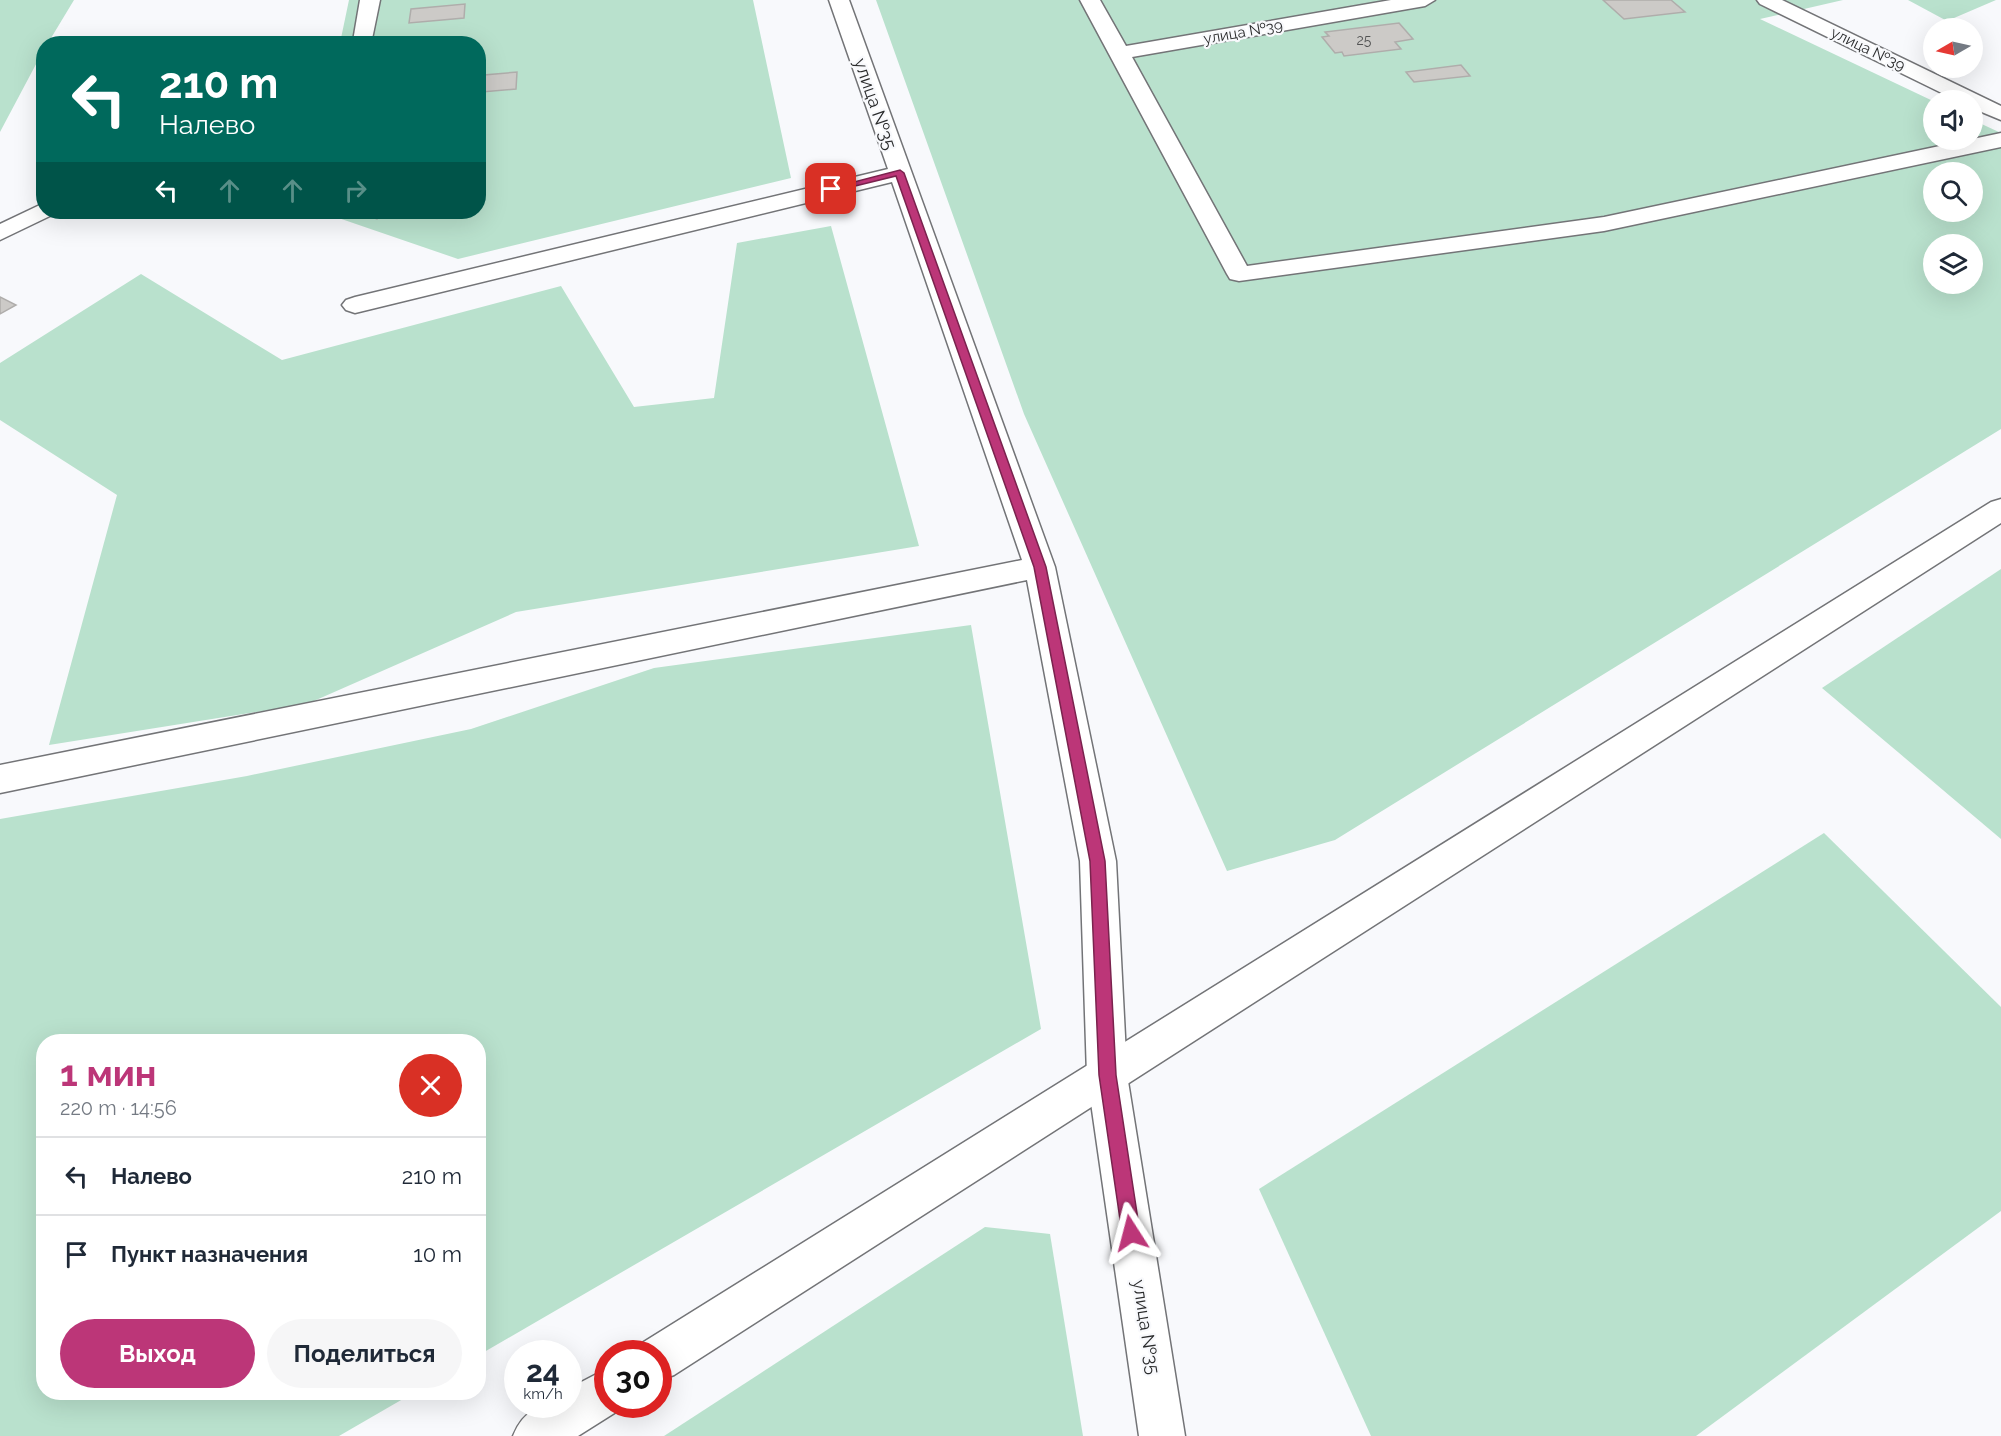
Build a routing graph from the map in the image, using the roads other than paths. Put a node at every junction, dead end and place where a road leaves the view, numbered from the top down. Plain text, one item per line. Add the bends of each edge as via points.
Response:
1 (370, 0) edge
2 (839, 0) edge
3 (1090, 0) edge
4 (1425, 0) edge
5 (1767, 0) edge
6 (362, 36) edge
7 (1120, 53) junction
8 (2001, 114) edge
9 (2001, 140) edge
10 (900, 173) junction
11 (36, 214) edge
12 (0, 233) edge
13 (355, 304) dead end
14 (2001, 509) edge
15 (1040, 567) junction
16 (0, 779) edge
17 (1107, 1075) junction
18 (672, 1350) edge
19 (594, 1400) edge
20 (536, 1436) edge
21 (1162, 1436) edge

1 - 6 street
2 - 10 street, улица №35
3 - 7 street
4 - 7 street, улица №39
5 - 8 street, улица №39
7 - 9 street via 1239,274 1604,224
10 - 13 street
10 - 15 street, улица №35
11 - 12 street
14 - 17 street
15 - 16 street
15 - 17 street, улица №35 via 1098,861
17 - 18 street
17 - 21 street, улица №35
19 - 20 street

